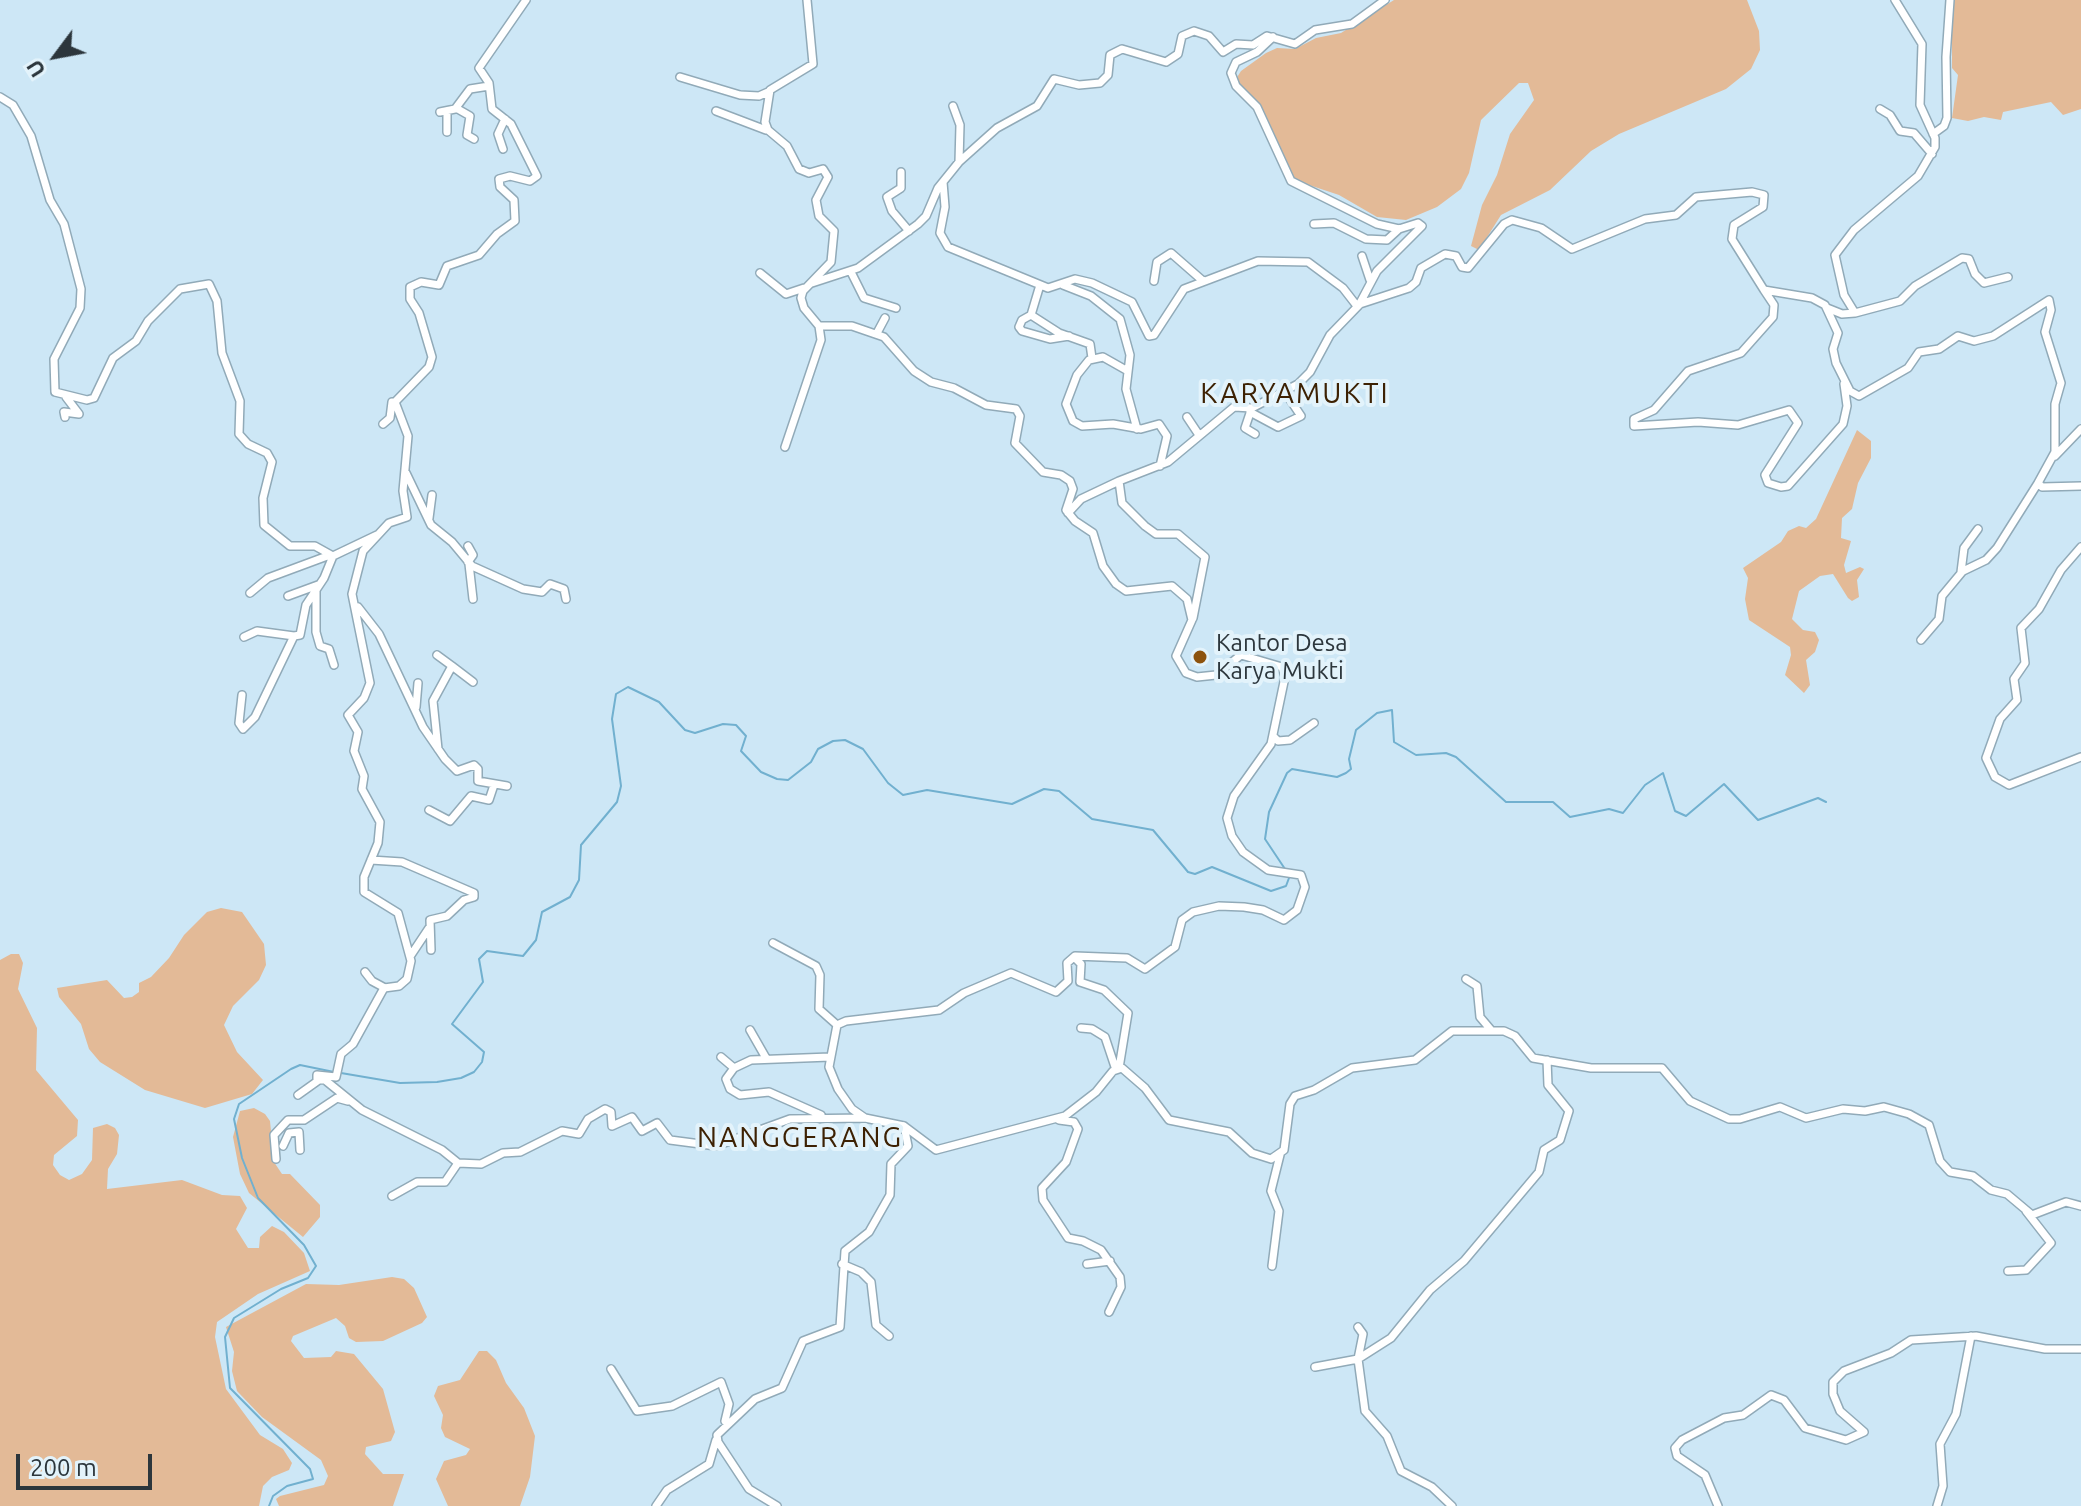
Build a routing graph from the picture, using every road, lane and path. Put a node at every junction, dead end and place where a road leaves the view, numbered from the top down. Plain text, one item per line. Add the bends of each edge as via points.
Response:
1 (526, 0) edge
2 (807, 0) edge
3 (1385, 0) edge
4 (1895, 0) edge
5 (1950, 0) edge
6 (1273, 37) junction
7 (680, 77) dead end
8 (489, 86) junction
9 (768, 92) junction
10 (0, 97) edge
11 (953, 106) dead end
12 (456, 108) junction
13 (1880, 109) dead end
14 (716, 111) dead end
15 (505, 119) junction
16 (768, 130) junction
17 (447, 132) dead end
18 (1933, 134) junction
19 (474, 139) dead end
20 (503, 149) dead end
21 (1932, 154) junction
22 (959, 162) junction
23 (901, 172) dead end
24 (943, 182) junction
25 (1314, 224) dead end
26 (1399, 229) junction
27 (909, 231) junction
28 (1362, 256) dead end
29 (851, 272) junction
30 (760, 273) dead end
31 (2008, 277) dead end
32 (1370, 280) junction
33 (1154, 281) dead end
34 (1203, 281) junction
35 (1061, 284) junction
36 (808, 285) junction
37 (1040, 285) junction
38 (1764, 290) junction
39 (1358, 305) junction
40 (896, 308) dead end
41 (1827, 308) junction
42 (1855, 313) junction
43 (1031, 315) junction
44 (885, 318) dead end
45 (819, 326) junction
46 (877, 333) junction
47 (1069, 336) junction
48 (1092, 358) junction
49 (1126, 370) junction
50 (1841, 374) junction
51 (1285, 392) junction
52 (398, 395) junction
53 (66, 397) junction
54 (1251, 410) junction
55 (65, 417) dead end
56 (1187, 417) dead end
57 (383, 424) dead end
58 (1137, 429) junction
59 (2081, 429) edge
60 (1255, 434) dead end
61 (1199, 435) junction
62 (785, 447) dead end
63 (2053, 458) junction
64 (1160, 466) junction
65 (404, 467) junction
66 (1119, 481) junction
67 (2038, 483) junction
68 (2081, 486) edge
69 (432, 495) dead end
70 (1068, 513) junction
71 (429, 521) junction
72 (1978, 529) dead end
73 (383, 532) junction
74 (468, 546) dead end
75 (2081, 547) edge
76 (331, 556) junction
77 (469, 563) junction
78 (1962, 572) junction
79 (318, 586) junction
80 (250, 593) dead end
81 (288, 596) dead end
82 (352, 598) junction
83 (473, 599) dead end
84 (566, 599) dead end
85 (1192, 620) junction
86 (294, 636) junction
87 (244, 637) dead end
88 (1921, 640) dead end
89 (437, 655) dead end
90 (334, 665) dead end
91 (452, 666) junction
92 (473, 682) dead end
93 (418, 683) dead end
94 (242, 695) dead end
95 (415, 709) junction
96 (1314, 723) dead end
97 (1274, 737) junction
98 (438, 749) junction
99 (2081, 757) edge
100 (494, 785) junction
101 (507, 786) dead end
102 (429, 810) dead end
103 (371, 860) junction
104 (429, 928) junction
105 (773, 943) dead end
106 (431, 950) dead end
107 (411, 955) junction
108 (1074, 957) junction
109 (365, 972) dead end
110 (1466, 979) dead end
111 (385, 988) junction
112 (837, 1025) junction
113 (1081, 1028) dead end
114 (750, 1030) dead end
115 (1493, 1031) junction
116 (721, 1057) dead end
117 (830, 1057) junction
118 (766, 1058) junction
119 (1547, 1060) junction
120 (734, 1068) junction
121 (1118, 1069) junction
122 (319, 1080) junction
123 (298, 1095) dead end
124 (350, 1102) junction
125 (826, 1117) junction
126 (865, 1118) junction
127 (300, 1120) junction
128 (1049, 1120) junction
129 (904, 1126) junction
130 (296, 1133) junction
131 (280, 1146) junction
132 (1280, 1155) junction
133 (276, 1159) dead end
134 (458, 1163) junction
135 (392, 1196) dead end
136 (2081, 1206) edge
137 (2025, 1210) junction
138 (1110, 1261) junction
139 (842, 1264) junction
140 (1087, 1264) dead end
141 (1272, 1266) dead end
142 (2008, 1271) dead end
143 (1109, 1312) dead end
144 (1358, 1327) dead end
145 (889, 1336) dead end
146 (1971, 1336) junction
147 (2081, 1349) edge
148 (1358, 1359) junction
149 (1315, 1367) dead end
150 (611, 1369) dead end
151 (723, 1427) junction
152 (717, 1437) junction
153 (656, 1506) edge
154 (777, 1506) edge
155 (1452, 1506) edge
156 (1718, 1506) edge
157 (1937, 1506) edge

1 - 8 street via 480,66
2 - 9 street via 813,64
3 - 6 street via 1347,27 1315,30 1295,44
4 - 18 street via 1924,49 1920,105
5 - 18 street via 1947,118
6 - 22 street via 1223,52 1209,36 1194,31 1182,36 1178,54 1163,63 1133,50 1117,50 1110,55 1103,81 1079,85 1054,79 1032,110 997,128
6 - 26 street via 1236,62 1231,73 1257,107 1291,181 1377,224
7 - 9 street via 740,95
8 - 12 street via 470,89
8 - 15 street via 492,109
9 - 16 street
10 - 53 street via 13,105 31,136 78,270 80,308 58,347 52,372 53,390
11 - 22 street via 960,125
12 - 17 street via 444,112
12 - 19 street via 470,116 467,135
13 - 21 street via 1900,131 1914,133
14 - 16 street
15 - 20 street via 498,134
15 - 52 street via 537,176 530,181 499,179 515,203 515,221 479,255 449,265 439,285 411,286 410,299 432,361
16 - 36 street via 787,146 799,169 823,169 828,177 816,200 819,216 834,231 831,262
18 - 21 street
21 - 42 street via 1918,176 1854,230 1835,255 1844,295
22 - 24 street
23 - 27 street via 901,188 887,197
24 - 27 street via 926,216
24 - 37 street via 940,233 948,247
25 - 26 street via 1334,223 1366,239 1388,239
26 - 32 street via 1422,226
27 - 29 street
28 - 32 street
29 - 36 street
29 - 40 street via 864,298
30 - 36 street via 786,294
31 - 42 street via 1984,283 1969,259 1962,258 1900,301
32 - 39 street
33 - 34 street via 1157,262 1171,253
34 - 35 street via 1181,291 1150,337 1132,302 1081,279
34 - 39 street via 1258,261 1304,261
35 - 37 street
35 - 49 street via 1091,296 1120,319 1130,355
36 - 45 street via 801,302
37 - 43 street
38 - 39 street via 1731,230 1757,213 1765,198 1752,192 1696,197 1676,215 1645,219 1572,249 1535,225 1512,220 1468,268 1456,256 1445,254 1421,268 1409,288
38 - 41 street via 1816,299
38 - 50 street via 1774,305 1773,317 1741,353 1688,371 1654,410 1634,419 1634,426 1738,425 1789,410 1798,423 1765,475 1768,483 1788,486 1846,418
39 - 51 street via 1322,345 1307,376
41 - 42 street
41 - 50 street via 1838,333 1834,353
43 - 47 street
43 - 47 street via 1019,325 1022,331 1050,339
44 - 46 street
45 - 46 street via 848,325
45 - 62 street via 821,340
46 - 70 street via 925,379 986,405 1018,411 1014,441 1043,472 1070,481
47 - 48 street via 1090,344
48 - 49 street via 1111,359
48 - 58 street via 1065,402 1073,421
49 - 58 street
50 - 63 street via 1859,396 1908,368 1919,352 1939,349 1958,336 1974,341 1993,336 2049,300 2046,335 2061,383
51 - 54 street
51 - 54 street via 1301,416 1278,427
52 - 57 street
52 - 65 street via 396,406 408,436
53 - 55 street via 79,414 64,412
53 - 76 street via 94,398 113,358 136,341 180,289 209,284 217,301 222,353 240,401 239,434 272,462 263,498 264,525 290,546 315,546
54 - 60 street via 1245,428
54 - 61 street via 1234,407
56 - 61 street
58 - 64 street via 1158,424 1166,433
59 - 63 street
61 - 64 street
63 - 67 street
64 - 66 street
65 - 71 street
65 - 73 street via 407,518 392,522
66 - 70 street via 1081,499
66 - 85 street via 1122,503 1145,526 1156,534 1178,534 1205,557
67 - 68 street
67 - 78 street via 1997,548
69 - 71 street
70 - 85 street via 1093,533 1103,566 1120,588 1175,587 1187,599
71 - 77 street
72 - 78 street via 1964,548
73 - 76 street
73 - 82 street via 362,553
74 - 77 street via 473,555
75 - 99 street via 2021,628 2025,663 2014,679 2017,700 2000,719 1986,758 1995,777 2009,785
76 - 79 street
76 - 80 street via 268,578
77 - 83 street
77 - 84 street via 523,589 542,592 550,584 564,589
78 - 88 street via 1942,596 1939,619
79 - 81 street
79 - 86 street via 305,609 300,635
79 - 90 street via 316,632
82 - 95 street via 379,634
82 - 103 street via 370,683 364,698 348,713 358,732 354,751 364,776 362,789 379,819
85 - 97 street via 1176,656 1190,675 1216,675 1241,655 1282,667 1285,677
86 - 87 street via 256,631
86 - 94 street via 255,717 243,729
89 - 91 street
91 - 92 street
91 - 98 street via 433,701
93 - 95 street
95 - 98 street
96 - 97 street via 1290,740
97 - 108 street via 1264,759 1234,796 1227,818 1243,852 1268,870 1301,875 1305,887 1297,910 1288,919 1256,909 1211,906 1185,916 1175,947 1145,969 1127,958
98 - 100 street via 457,771 475,765 478,781
100 - 101 street
100 - 102 street via 488,801 471,796 450,821
103 - 104 street via 402,862 474,893 447,916 431,918
103 - 107 street via 364,893 396,910
104 - 106 street
104 - 107 street
105 - 112 street via 816,966 819,1009
107 - 111 street via 408,978 398,987
108 - 112 street via 1067,963 1068,981 1056,992 1011,973 939,1010
108 - 121 street via 1081,964 1081,984 1104,990 1128,1013
109 - 111 street
110 - 115 street via 1477,986 1480,1017
111 - 122 street via 353,1044 342,1052 337,1076 317,1075
112 - 117 street
113 - 121 street via 1105,1037
114 - 118 street
115 - 119 street via 1510,1033 1530,1057
115 - 132 street via 1452,1031 1415,1060 1352,1068 1295,1096
116 - 120 street
117 - 118 street
117 - 126 street via 838,1089
118 - 120 street
119 - 137 street via 1591,1068 1662,1068 1690,1101 1729,1119 1780,1107 1806,1118 1884,1107 1909,1114 1929,1125 1946,1170 1973,1176
119 - 148 street via 1548,1085 1569,1111 1560,1140 1544,1150 1539,1172 1464,1261 1430,1290 1391,1338
120 - 125 street via 726,1079 734,1092 769,1092
121 - 128 street via 1072,1111
121 - 132 street via 1128,1071 1175,1123 1221,1129 1257,1157
122 - 123 street
122 - 124 street
124 - 127 street via 337,1098
124 - 134 street
125 - 126 street
125 - 134 street via 790,1119 719,1147 673,1141 656,1123 642,1131 632,1117 613,1126 611,1112 605,1109 588,1119 579,1134 562,1131 520,1152 503,1153 481,1164
126 - 129 street
127 - 130 street
127 - 131 street via 288,1120 277,1129
128 - 129 street via 933,1150
128 - 138 street via 1074,1122 1078,1129 1066,1162 1042,1188 1043,1200 1068,1238 1091,1244
129 - 139 street via 908,1146 891,1164 890,1195 867,1235 847,1248
130 - 131 street
130 - 131 street via 299,1148
131 - 133 street
132 - 141 street via 1271,1191 1279,1211
134 - 135 street via 445,1182 417,1182
136 - 137 street via 2066,1202 2035,1215
137 - 142 street via 2051,1243 2026,1270
138 - 140 street
138 - 143 street via 1122,1283
139 - 145 street via 871,1282 876,1325
139 - 151 street via 840,1327 803,1341 782,1388 755,1399
144 - 148 street via 1363,1334
146 - 147 street via 2045,1349
146 - 156 street via 1919,1337 1837,1377 1833,1394 1844,1417 1864,1432 1857,1437 1841,1441 1813,1433 1775,1395 1679,1442 1676,1454 1705,1475
146 - 157 street via 1956,1414 1940,1444 1943,1486
148 - 149 street
148 - 155 street via 1365,1411 1387,1436 1401,1471 1432,1487
150 - 151 street via 637,1411 672,1406 721,1382 729,1404
151 - 152 street
152 - 153 street via 709,1464 667,1490
152 - 154 street via 749,1489

